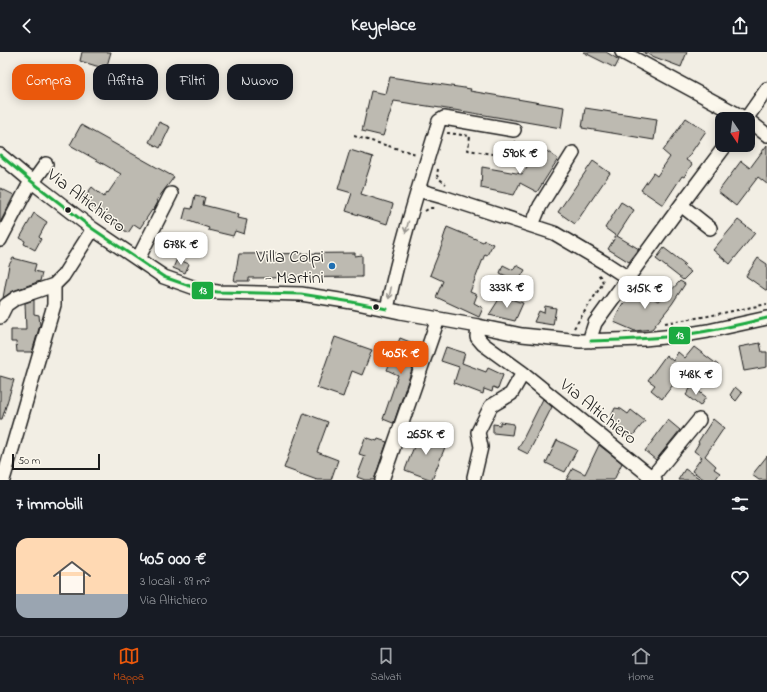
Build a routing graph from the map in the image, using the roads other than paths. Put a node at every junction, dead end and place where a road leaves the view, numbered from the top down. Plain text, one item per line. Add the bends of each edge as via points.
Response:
1 (622, 52) edge
2 (767, 89) edge
3 (733, 112) edge
4 (751, 112) edge
5 (755, 126) edge
6 (515, 133) road end
7 (767, 135) edge
8 (721, 152) edge
9 (573, 153) dead end
10 (0, 155) edge
11 (46, 164) dead end
12 (32, 181) junction
13 (418, 190) junction
14 (171, 194) dead end
15 (681, 205) junction
16 (532, 225) junction
17 (710, 228) dead end
18 (93, 229) junction
19 (0, 240) edge
20 (138, 259) junction
21 (628, 278) junction
22 (54, 285) junction
23 (387, 310) junction
24 (0, 317) edge
25 (767, 318) edge
26 (438, 319) junction
27 (478, 326) junction
28 (592, 341) junction
29 (523, 373) junction
30 (699, 420) dead end
31 (474, 477) dead end
32 (653, 479) edge
33 (3, 480) edge
34 (382, 480) edge

1 - 3 street
2 - 4 street
5 - 7 street
6 - 13 street via 444,118 439,121
8 - 15 street
9 - 16 street via 540,206
10 - 12 street, Via Altichiero
11 - 12 street
12 - 18 street, Via Altichiero
12 - 19 street
13 - 16 street
13 -> 23 street
14 - 20 street
15 - 17 street
15 - 21 street
16 - 21 street via 554,232
18 - 20 street, Via Altichiero
18 - 22 street via 63,276
20 - 23 street, Via Altichiero via 164,276 201,290 301,294
21 - 28 street via 595,323
22 - 24 street via 16,298 6,305
22 - 33 street via 54,305
23 - 26 street, Via Altichiero
25 - 28 street, Via Altichiero via 708,331 659,338
26 - 27 street, Via Altichiero
26 - 34 street
27 - 28 street, Via Altichiero via 522,336
27 - 29 street, Via Altichiero via 477,337 483,344
29 - 31 street via 511,394 491,406 478,432 481,448
29 - 32 street, Via Altichiero
30 - 32 street, Via Altichiero

